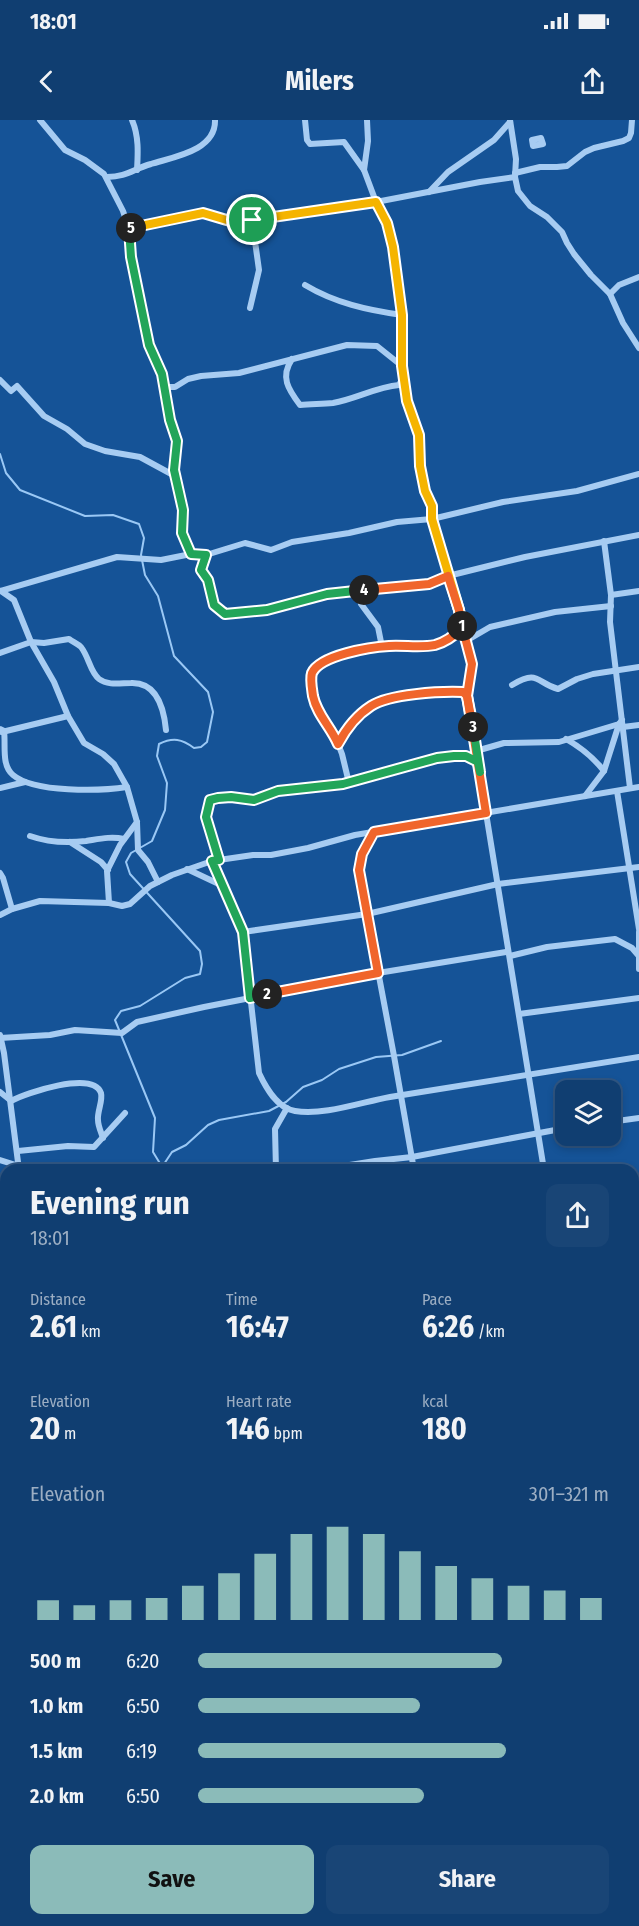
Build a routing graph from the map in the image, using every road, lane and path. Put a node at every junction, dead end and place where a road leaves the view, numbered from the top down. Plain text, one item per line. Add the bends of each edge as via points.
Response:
1 (40, 120) edge
2 (132, 120) edge
3 (215, 120) edge
4 (304, 120) edge
5 (368, 120) edge
6 (632, 120) edge
7 (510, 121) edge
8 (137, 170) junction
9 (364, 170) junction
10 (515, 175) junction
11 (107, 177) junction
12 (120, 177) junction
13 (113, 189) junction
14 (428, 192) junction
15 (376, 202) junction
16 (252, 220) junction
17 (129, 229) junction
18 (639, 276) edge
19 (305, 285) dead end
20 (610, 294) junction
21 (250, 309) dead end
22 (402, 315) junction
23 (639, 348) edge
24 (292, 359) junction
25 (402, 366) junction
26 (405, 376) junction
27 (0, 380) edge
28 (164, 387) junction
29 (639, 474) edge
30 (176, 476) junction
31 (432, 519) junction
32 (639, 535) edge
33 (604, 541) junction
34 (191, 554) junction
35 (206, 555) junction
36 (448, 576) junction
37 (1, 591) edge
38 (639, 591) edge
39 (612, 595) junction
40 (361, 604) dead end
41 (611, 606) junction
42 (462, 628) junction
43 (466, 641) junction
44 (31, 642) junction
45 (382, 647) junction
46 (0, 653) edge
47 (639, 667) edge
48 (616, 670) junction
49 (512, 685) dead end
50 (467, 696) junction
51 (68, 716) junction
52 (622, 724) junction
53 (639, 725) edge
54 (166, 730) dead end
55 (1, 731) edge
56 (566, 739) junction
57 (338, 744) junction
58 (476, 751) junction
59 (604, 771) junction
60 (480, 772) junction
61 (25, 782) junction
62 (350, 783) junction
63 (127, 787) junction
64 (639, 787) edge
65 (0, 788) edge
66 (630, 788) junction
67 (617, 791) junction
68 (585, 796) junction
69 (486, 813) junction
70 (137, 822) junction
71 (374, 832) junction
72 (30, 836) dead end
73 (124, 839) junction
74 (69, 841) junction
75 (219, 860) junction
76 (212, 861) junction
77 (639, 867) edge
78 (629, 868) junction
79 (187, 869) junction
80 (108, 870) junction
81 (0, 873) edge
82 (158, 882) junction
83 (498, 884) junction
84 (221, 886) junction
85 (109, 903) junction
86 (12, 909) junction
87 (367, 914) junction
88 (0, 915) edge
89 (639, 931) edge
90 (243, 932) junction
91 (508, 954) junction
92 (639, 955) edge
93 (639, 969) edge
94 (378, 973) junction
95 (250, 998) junction
96 (639, 998) edge
97 (519, 1014) junction
98 (0, 1037) edge
99 (639, 1057) edge
100 (529, 1076) junction
101 (0, 1092) edge
102 (401, 1096) junction
103 (11, 1101) junction
104 (287, 1108) junction
105 (125, 1113) dead end
106 (639, 1118) edge
107 (621, 1120) edge
108 (555, 1130) edge
109 (539, 1134) junction
110 (103, 1138) junction
111 (18, 1151) junction
112 (412, 1157) junction
113 (19, 1164) edge
114 (276, 1164) edge
115 (356, 1164) edge
116 (413, 1164) edge
117 (543, 1164) edge

1 - 11 street via 64,150
2 - 8 street via 138,149
3 - 8 street via 216,127 207,140 192,151
4 - 9 street via 310,144 344,142
5 - 9 street
6 - 10 street via 629,138 623,141 585,152 567,166 532,168
7 - 10 street
7 - 14 street via 494,140 448,172
8 - 12 street
9 - 15 street
10 - 14 street
10 - 20 street via 523,200 557,226 580,261
11 - 12 street
11 - 13 street
12 - 13 street
13 - 17 street
14 - 15 street
15 - 16 street
15 - 22 street via 393,247
16 - 17 street via 230,221 203,213
16 - 21 street via 259,270
17 - 28 street via 149,345
18 - 20 street
19 - 22 street via 345,304
20 - 23 street
22 - 25 street
24 - 25 street via 347,345 377,346
24 - 26 street via 286,368 286,382 300,405 334,403 399,385
24 - 28 street
25 - 26 street
26 - 31 street
27 - 30 street via 11,391 17,386 44,416 85,444 140,457
28 - 30 street via 177,441
29 - 31 street via 577,491 503,502
30 - 34 street via 183,510 182,533
31 - 35 street via 292,542 271,550 245,543
31 - 36 street
32 - 33 street
33 - 36 street
33 - 39 street
34 - 35 street
34 - 37 street via 161,560 117,557
35 - 36 street via 201,570 208,580 214,605 225,614 267,610 327,594 429,584
36 - 42 street
37 - 44 street via 14,600
38 - 39 street
39 - 41 street
40 - 45 street via 378,627
41 - 43 street via 555,612 490,627
41 - 48 street
42 - 43 street
42 - 45 street via 434,645
43 - 50 street via 472,664
44 - 46 street
44 - 51 street
44 - 54 street via 69,639 80,646 102,681 146,685 156,694
45 - 57 street via 327,659 313,672 315,705
47 - 48 street
48 - 49 street via 577,679 558,689 529,677
48 - 52 street
50 - 57 street via 463,692 443,691 373,704
50 - 58 street
51 - 55 street
51 - 63 street via 84,743 114,764
52 - 53 street
52 - 56 street
52 - 59 street
52 - 66 street
55 - 61 street via 12,775
56 - 58 street via 504,743
56 - 59 street via 581,747
57 - 62 street
58 - 60 street
59 - 68 street
60 - 62 street via 478,762 454,756
60 - 69 street
61 - 63 street via 80,790
61 - 65 street
62 - 75 street via 278,791 254,800 210,800 206,817
63 - 70 street
64 - 66 street
66 - 67 street
67 - 68 street
67 - 78 street
68 - 69 street
69 - 71 street
69 - 83 street
70 - 73 street
70 - 82 street via 138,850
71 - 75 street via 271,855
71 - 87 street via 362,854 359,870
72 - 74 street
73 - 74 street
73 - 80 street
74 - 80 street
75 - 76 street
76 - 79 street
76 - 84 street
77 - 78 street
78 - 83 street
78 - 89 street
79 - 82 street
79 - 84 street
80 - 85 street
81 - 86 street
82 - 85 street via 130,904
83 - 87 street
83 - 91 street
84 - 90 street
85 - 86 street via 40,901
86 - 88 street
87 - 90 street
87 - 94 street
89 - 92 street
90 - 95 street
91 - 92 street via 615,939
91 - 94 street
91 - 97 street
92 - 93 street
94 - 95 street
94 - 102 street
95 - 98 street via 137,1022 122,1033 75,1030
95 - 104 street via 259,1073 265,1087
96 - 97 street
97 - 100 street
98 - 103 street
99 - 100 street
100 - 102 street
100 - 109 street
101 - 103 street
102 - 104 street via 329,1110
102 - 112 street
103 - 110 street via 64,1084 91,1083 102,1096 98,1120
103 - 111 street
104 - 114 street via 275,1129
105 - 110 street
106 - 107 street
108 - 109 street
109 - 112 street
109 - 117 street
110 - 111 street via 90,1148
111 - 113 street
112 - 115 street
112 - 116 street

